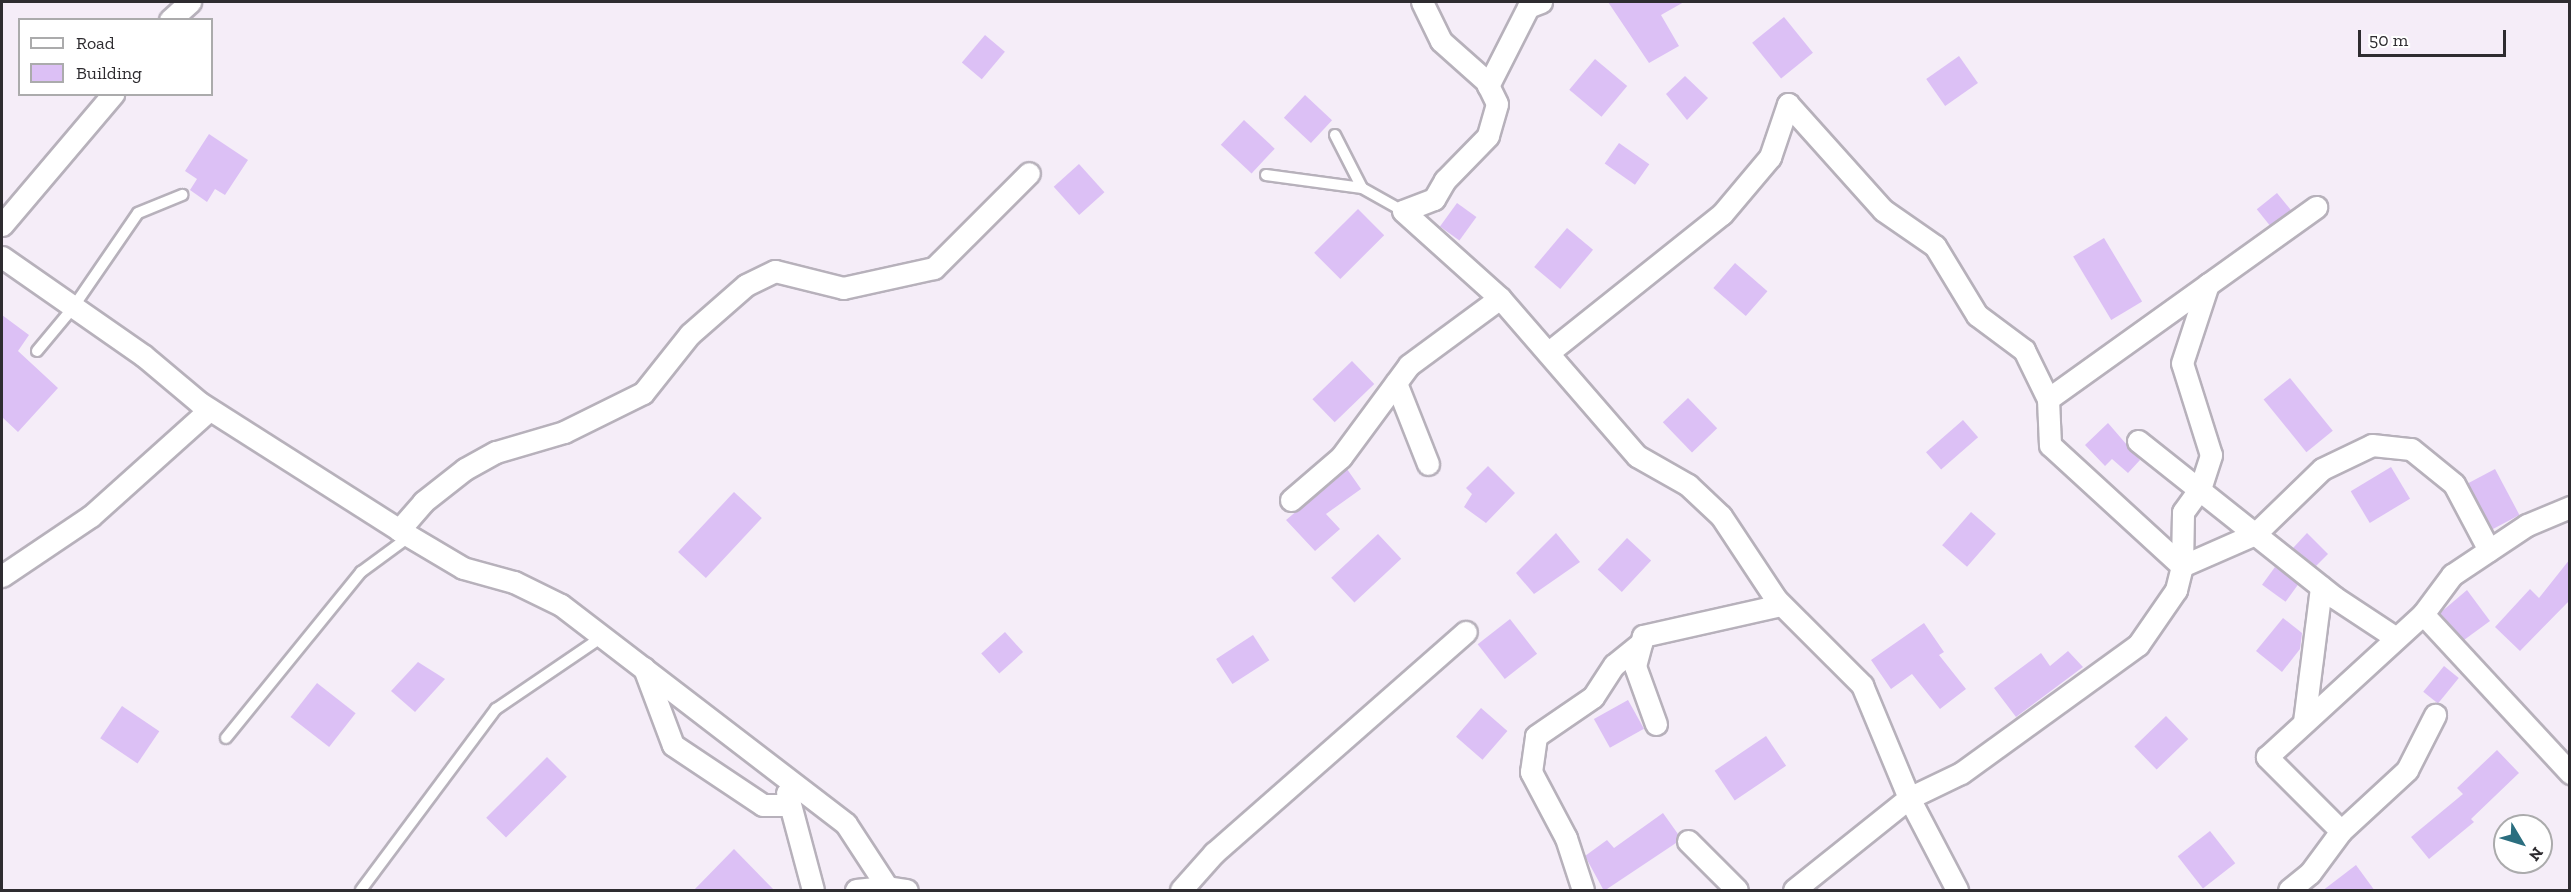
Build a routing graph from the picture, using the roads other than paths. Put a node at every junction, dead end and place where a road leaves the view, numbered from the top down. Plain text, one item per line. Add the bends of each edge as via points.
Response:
1 (190, 2) edge
2 (1422, 2) edge
3 (1541, 2) edge
4 (172, 18) edge
5 (1488, 86) junction
6 (110, 96) edge
7 (1335, 135) dead end
8 (1029, 173) dead end
9 (1266, 175) dead end
10 (1362, 188) junction
11 (182, 195) dead end
12 (2316, 207) dead end
13 (1403, 211) junction
14 (2, 225) edge
15 (2, 257) edge
16 (2208, 284) junction
17 (1500, 298) junction
18 (72, 309) junction
19 (37, 351) dead end
20 (1549, 352) junction
21 (1396, 383) junction
22 (2049, 399) junction
23 (209, 410) junction
24 (2138, 441) dead end
25 (1428, 464) dead end
26 (2200, 489) junction
27 (1291, 500) dead end
28 (2570, 507) edge
29 (405, 533) junction
30 (2255, 534) junction
31 (2489, 550) junction
32 (2182, 566) junction
33 (2, 576) edge
34 (2321, 587) junction
35 (1781, 604) junction
36 (2423, 614) junction
37 (1466, 632) dead end
38 (602, 637) junction
39 (2396, 638) junction
40 (1641, 643) junction
41 (644, 668) junction
42 (2435, 715) dead end
43 (2304, 722) junction
44 (1656, 724) dead end
45 (226, 738) dead end
46 (2570, 772) edge
47 (782, 775) junction
48 (1909, 798) junction
49 (790, 805) junction
50 (2341, 831) junction
51 (1688, 841) dead end
52 (897, 889) edge
53 (361, 891) edge
54 (813, 891) edge
55 (856, 891) edge
56 (1181, 891) edge
57 (1583, 891) edge
58 (1737, 891) edge
59 (1794, 891) edge
60 (1957, 891) edge
61 (2289, 891) edge

1 - 4 street
2 - 5 street via 1441,41
3 - 5 street via 1528,7
5 - 13 street via 1497,104 1488,136 1434,199
6 - 14 street
7 - 10 lane
8 - 29 street via 934,268 843,288 775,271 746,285 690,334 643,393 564,432 496,452 465,469 423,502
9 - 10 lane
10 - 13 lane
11 - 18 lane via 138,213
12 - 16 street
13 - 17 street
15 - 18 street
16 - 22 street
16 - 26 street via 2182,363 2211,455
17 - 20 street
17 - 21 street via 1409,365
18 - 19 lane
18 - 23 street via 144,356
20 - 22 street via 1722,214 1770,157 1788,104 1883,210 1935,246 1977,315 2024,350
20 - 35 street via 1636,456 1688,486 1721,516
21 - 25 street
21 - 27 street via 1341,457
22 - 32 street via 2050,445
23 - 29 street
23 - 33 street via 92,516
24 - 26 street
26 - 30 street
26 - 32 street via 2183,512
28 - 31 street via 2527,525
29 - 38 street via 463,568 514,582 561,605
29 - 45 lane via 361,572
30 - 31 street via 2322,469 2372,445 2411,448 2454,484
30 - 32 street
30 - 34 street
31 - 36 street via 2452,575
32 - 48 street via 2176,590 2138,645 1961,773
34 - 39 street
34 - 43 street
35 - 40 street via 1643,636
35 - 48 street via 1862,685
36 - 39 street
36 - 46 street
37 - 56 street via 1214,853
38 - 41 street
38 - 53 lane via 496,709
39 - 43 street
40 - 44 street via 1635,666
40 - 57 street via 1614,665 1593,697 1536,736 1531,772 1566,838
41 - 47 street
41 - 49 street via 673,745 763,805
42 - 50 street via 2407,770
43 - 50 street via 2267,757
47 - 49 street
47 - 52 street via 846,824
48 - 59 street
48 - 60 street
49 - 54 street
50 - 61 street via 2310,873
51 - 58 street
52 - 55 street

